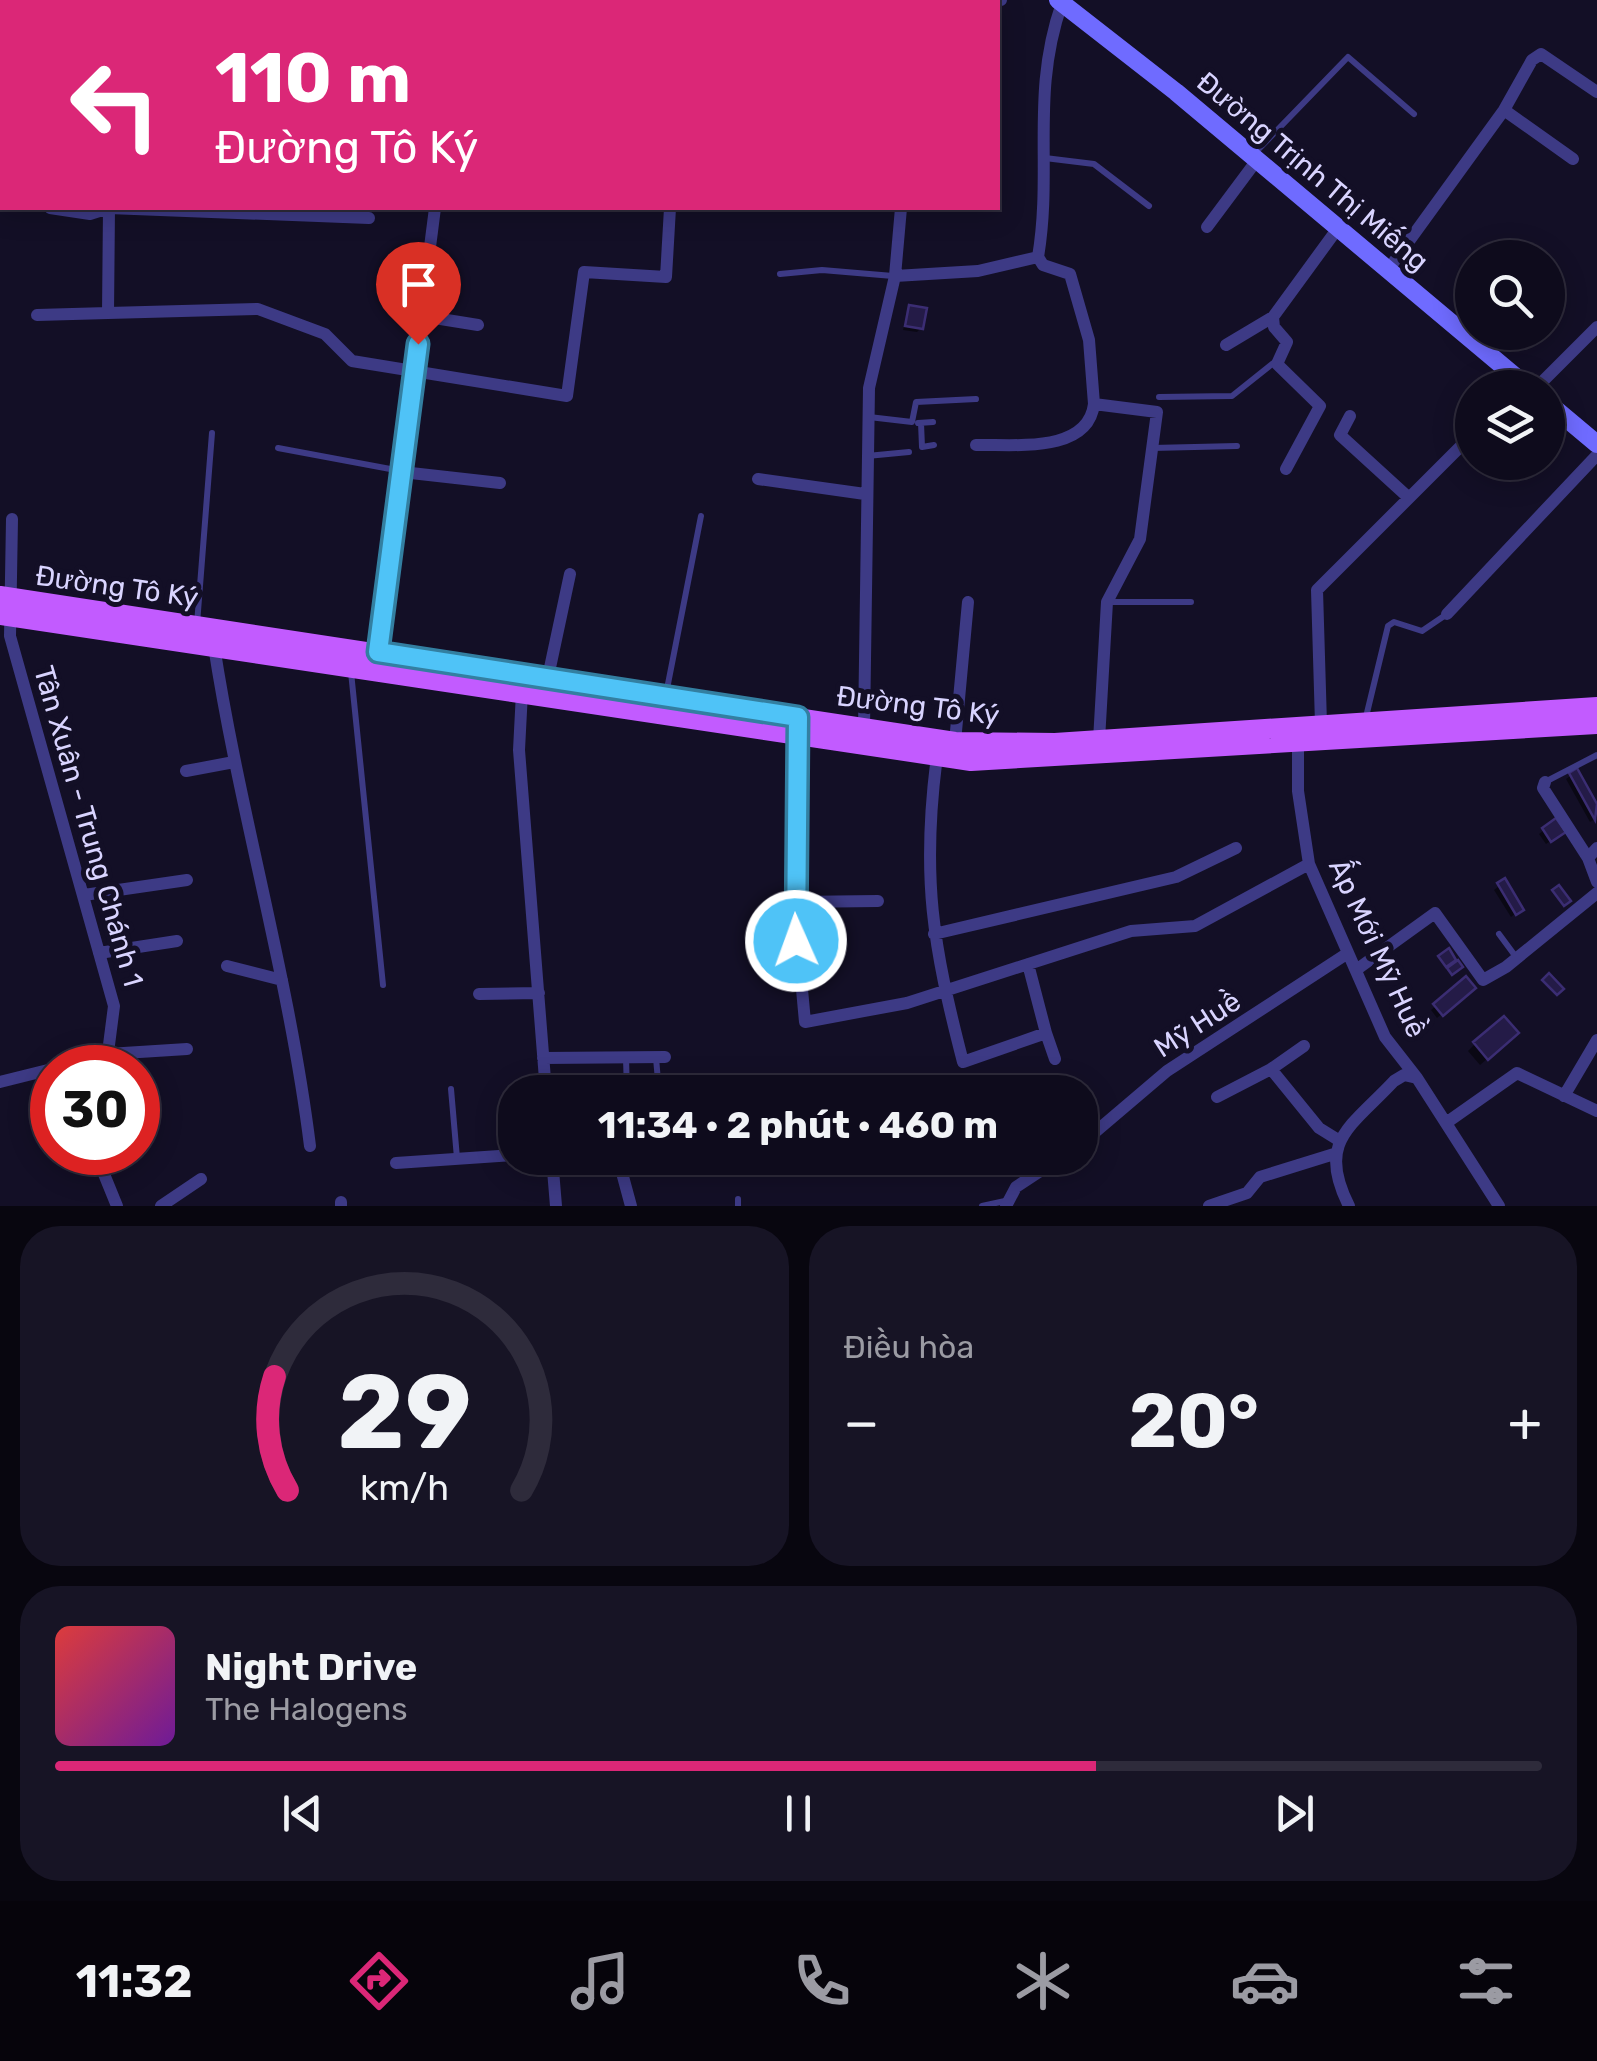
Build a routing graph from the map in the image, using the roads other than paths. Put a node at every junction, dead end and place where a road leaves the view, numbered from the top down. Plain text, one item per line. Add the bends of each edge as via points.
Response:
1 (1060, 2) edge
2 (1597, 92) edge
3 (1504, 110) junction
4 (1414, 114) dead end
5 (1042, 158) junction
6 (1255, 158) junction
7 (1572, 159) dead end
8 (1149, 206) dead end
9 (63, 210) edge
10 (103, 210) edge
11 (109, 210) edge
12 (161, 210) edge
13 (435, 210) edge
14 (670, 210) edge
15 (901, 210) edge
16 (368, 218) dead end
17 (1207, 227) dead end
18 (1338, 228) junction
19 (1038, 257) junction
20 (1388, 270) junction
21 (780, 274) dead end
22 (895, 276) junction
23 (108, 313) junction
24 (36, 315) dead end
25 (422, 316) junction
26 (1273, 317) junction
27 (478, 325) dead end
28 (1597, 327) edge
29 (1226, 345) dead end
30 (1276, 361) junction
31 (1511, 370) edge
32 (1552, 370) edge
33 (415, 373) junction
34 (976, 398) dead end
35 (1094, 404) junction
36 (1158, 404) junction
37 (1350, 416) dead end
38 (868, 417) junction
39 (1565, 417) edge
40 (917, 422) junction
41 (933, 422) dead end
42 (212, 433) dead end
43 (1597, 444) edge
44 (934, 445) dead end
45 (976, 445) dead end
46 (1237, 446) dead end
47 (278, 448) dead end
48 (1150, 448) junction
49 (910, 452) dead end
50 (1455, 452) edge
51 (1597, 455) edge
52 (866, 456) junction
53 (1286, 469) dead end
54 (402, 472) junction
55 (758, 479) dead end
56 (500, 483) dead end
57 (865, 494) junction
58 (1408, 498) junction
59 (702, 516) dead end
60 (12, 518) dead end
61 (570, 574) dead end
62 (968, 602) dead end
63 (1107, 602) junction
64 (1190, 602) dead end
65 (6, 606) edge
66 (1448, 614) joint
67 (197, 626) junction
68 (214, 646) junction
69 (378, 652) junction
70 (350, 665) junction
71 (548, 678) junction
72 (522, 692) junction
73 (666, 695) junction
74 (1597, 707) edge
75 (1365, 722) junction
76 (1321, 724) junction
77 (1597, 724) edge
78 (798, 726) junction
79 (864, 736) junction
80 (1099, 740) junction
81 (955, 742) junction
82 (1298, 743) junction
83 (1597, 754) edge
84 (937, 756) junction
85 (234, 762) junction
86 (186, 771) dead end
87 (1544, 782) joint
88 (1236, 848) dead end
89 (1592, 853) edge
90 (1309, 864) junction
91 (187, 880) dead end
92 (1597, 882) edge
93 (1597, 893) edge
94 (84, 895) junction
95 (878, 901) dead end
96 (794, 902) junction
97 (934, 934) junction
98 (1499, 934) dead end
99 (177, 941) dead end
100 (100, 953) junction
101 (1348, 953) junction
102 (1517, 958) junction
103 (1028, 964) junction
104 (228, 966) dead end
105 (1356, 970) junction
106 (282, 980) junction
107 (382, 985) dead end
108 (944, 991) junction
109 (479, 994) dead end
110 (539, 994) junction
111 (1046, 1033) junction
112 (109, 1045) edge
113 (1304, 1046) dead end
114 (186, 1049) dead end
115 (1595, 1049) edge
116 (160, 1053) edge
117 (626, 1057) junction
118 (661, 1057) joint
119 (543, 1058) junction
120 (1055, 1059) dead end
121 (1272, 1069) junction
122 (30, 1074) edge
123 (544, 1075) edge
124 (626, 1075) edge
125 (660, 1075) edge
126 (1417, 1078) junction
127 (0, 1082) edge
128 (452, 1089) dead end
129 (1564, 1096) junction
130 (1216, 1097) dead end
131 (1597, 1111) edge
132 (1446, 1122) junction
133 (1098, 1127) edge
134 (310, 1146) dead end
135 (1337, 1148) junction
136 (498, 1156) edge
137 (457, 1159) junction
138 (396, 1163) dead end
139 (105, 1175) edge
140 (553, 1175) edge
141 (623, 1175) edge
142 (1034, 1175) edge
143 (200, 1179) dead end
144 (1005, 1204) edge
145 (118, 1206) edge
146 (161, 1206) edge
147 (556, 1206) edge
148 (631, 1206) edge
149 (982, 1206) edge
150 (1209, 1206) edge
151 (1349, 1206) edge
152 (1499, 1206) edge

1 - 5 street via 1042,88
1 - 6 main road, Đường Trịnh Thị Miếng
2 - 3 street via 1541,54
3 - 7 street
3 - 20 street
4 - 6 lane via 1348,57
5 - 8 lane via 1094,164
5 - 19 street
6 - 17 street
6 - 18 main road, Đường Trịnh Thị Miếng
9 - 10 street
11 - 23 street
12 - 16 street
13 - 25 street
14 - 33 street via 666,277 584,272 567,396
15 - 22 street
18 - 20 main road, Đường Trịnh Thị Miếng
18 - 26 street
19 - 22 street via 978,271
19 - 35 street via 1070,274 1089,340
20 - 31 main road, Đường Trịnh Thị Miếng
21 - 22 lane
22 - 38 street
23 - 24 street
23 - 33 street via 258,309 324,334 352,361
25 - 27 street
25 - 33 street
26 - 29 street
26 - 30 street via 1287,342
28 - 32 street
30 - 36 lane via 1232,396
30 - 53 street via 1320,406
33 - 54 street
34 - 40 lane via 916,402
35 - 36 street
35 - 45 street via 1083,428 1048,444
36 - 48 street
37 - 58 street via 1340,435
38 - 40 lane
38 - 52 street
39 - 43 main road
40 - 41 lane
40 - 44 lane via 922,447
42 - 67 lane
46 - 48 lane
47 - 54 lane
48 - 63 street via 1140,539
49 - 52 lane
50 - 58 street
51 - 66 street
52 - 57 street
54 - 56 street
54 - 69 street
55 - 57 street
57 - 79 street
58 - 76 street via 1317,590
59 - 73 lane
60 - 65 street, Tân Xuân - Trung Chánh 1
61 - 71 street
62 - 81 street
63 - 64 lane
63 - 80 street
65 - 67 main road, Đường Tô Ký
65 - 68 main road, Đường Tô Ký
65 - 94 street, Tân Xuân - Trung Chánh 1
66 - 75 lane via 1422,632 1388,626
67 - 69 main road, Đường Tô Ký
68 - 70 main road, Đường Tô Ký
68 - 85 street
69 - 71 main road, Đường Tô Ký
70 - 72 main road, Đường Tô Ký
70 - 107 lane
71 - 73 main road, Đường Tô Ký
72 - 78 main road, Đường Tô Ký
72 - 110 street via 519,750
73 - 78 main road, Đường Tô Ký
74 - 75 main road, Đường Tô Ký
75 - 76 main road, Đường Tô Ký
76 - 80 main road, Đường Tô Ký
77 - 82 main road, Đường Tô Ký
78 - 79 main road, Đường Tô Ký
78 - 96 street
79 - 81 main road, Đường Tô Ký
79 - 84 main road, Đường Tô Ký
80 - 81 main road, Đường Tô Ký
82 - 84 main road, Đường Tô Ký via 1014,761
82 - 90 street, Ấp Mới Mỹ Huề
83 - 87 lane
84 - 97 street via 927,876
85 - 86 street
85 - 106 street
87 - 89 street via 1542,788
88 - 97 street via 1176,877
89 - 92 street
90 - 101 street, Ấp Mới Mỹ Huề
90 - 103 street via 1195,926 1131,931
91 - 94 street
93 - 102 street
94 - 100 street, Tân Xuân - Trung Chánh 1
95 - 96 street
96 - 108 street via 805,1022 864,1014
97 - 108 street
98 - 102 lane
99 - 100 street
100 - 112 street, Tân Xuân - Trung Chánh 1 via 114,1006
101 - 105 street, Ấp Mới Mỹ Huề
101 - 133 street, Mỹ Huề via 1167,1071
102 - 105 street via 1483,980 1435,913
103 - 108 street
103 - 111 street
104 - 106 street
105 - 126 street, Ấp Mới Mỹ Huề via 1386,1037
106 - 134 street
108 - 111 street via 962,1062
109 - 110 street
110 - 119 street
111 - 120 street
113 - 121 street
114 - 116 street
115 - 129 street
117 - 118 street
117 - 119 street
117 - 124 lane
118 - 125 lane
119 - 123 street
121 - 130 street
121 - 135 street
122 - 127 street
126 - 132 street, Ấp Mới Mỹ Huề
126 - 135 street via 1394,1081
128 - 137 lane
129 - 131 street
129 - 132 street via 1517,1073
132 - 152 street, Ấp Mới Mỹ Huề
135 - 150 street via 1260,1177 1247,1193
135 - 151 street via 1333,1170
136 - 137 street
137 - 138 street
139 - 145 street
140 - 147 street
141 - 148 street
142 - 144 street
143 - 146 street
144 - 149 lane

